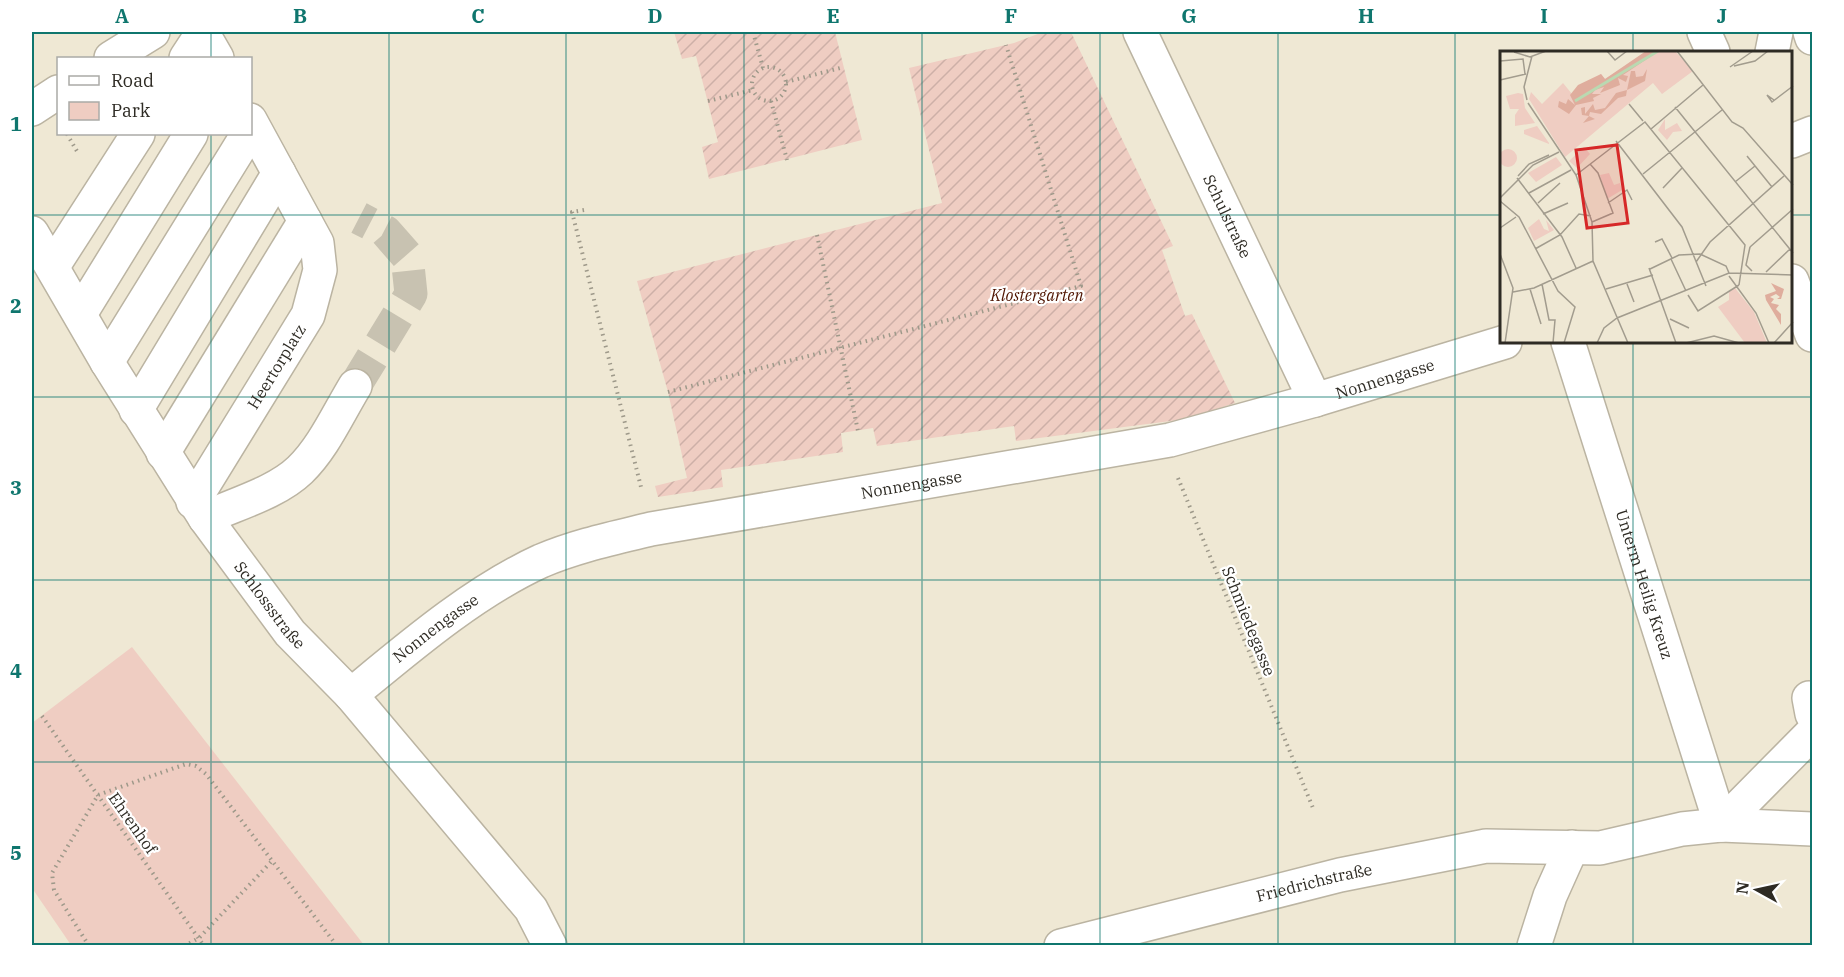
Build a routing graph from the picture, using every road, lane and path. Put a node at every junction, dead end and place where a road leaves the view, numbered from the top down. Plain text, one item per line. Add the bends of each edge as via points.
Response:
1 (153, 32) edge
2 (202, 32) edge
3 (753, 32) edge
4 (1140, 32) edge
5 (1704, 32) edge
6 (1776, 32) edge
7 (1810, 32) edge
8 (1812, 38) edge
9 (1006, 45) dead end
10 (1713, 51) edge
11 (1772, 51) edge
12 (113, 57) edge
13 (187, 57) edge
14 (216, 57) edge
15 (844, 67) dead end
16 (763, 68) junction
17 (786, 82) junction
18 (753, 90) junction
19 (57, 93) edge
20 (708, 101) dead end
21 (771, 101) junction
22 (32, 110) edge
23 (252, 129) edge
24 (1812, 133) edge
25 (137, 135) edge
26 (190, 135) edge
27 (246, 135) edge
28 (1793, 140) edge
29 (787, 160) dead end
30 (279, 173) junction
31 (584, 210) dead end
32 (305, 221) junction
33 (32, 233) edge
34 (817, 235) dead end
35 (53, 267) junction
36 (1793, 286) edge
37 (80, 314) junction
38 (1812, 335) edge
39 (1500, 344) edge
40 (1569, 344) edge
41 (841, 348) junction
42 (107, 362) junction
43 (355, 386) tunnel mouth
44 (668, 392) dead end
45 (1315, 400) junction
46 (136, 410) junction
47 (858, 431) dead end
48 (1170, 440) junction
49 (163, 453) junction
50 (199, 510) junction
51 (651, 529) junction
52 (351, 695) junction
53 (42, 716) dead end
54 (1812, 733) edge
55 (98, 795) junction
56 (1313, 808) dead end
57 (1721, 825) junction
58 (1812, 829) edge
59 (1572, 847) junction
60 (271, 862) junction
61 (199, 939) junction
62 (89, 945) edge
63 (184, 945) edge
64 (204, 945) edge
65 (337, 945) edge
66 (550, 945) edge
67 (1061, 945) edge
68 (1534, 945) edge

1 - 12 street
2 - 13 street
2 - 14 street
3 - 16 path
4 - 45 street, Schulstraße
5 - 10 street
6 - 11 street
7 - 8 street
9 - 41 path via 1081,286
15 - 17 path
16 - 17 path via 774,68
16 - 18 path via 751,82
17 - 21 path via 784,93
18 - 20 path
18 - 21 path via 758,98
19 - 22 street
21 - 29 path
23 - 30 street, Heertorplatz
24 - 28 street
25 - 35 street
26 - 37 street
27 - 42 street, Heertorplatz
30 - 32 street, Heertorplatz
30 - 46 street
31 - 51 path via 572,212
32 - 49 street
32 - 50 street, Heertorplatz via 317,243 320,270 308,315
33 - 35 street, Schlossstraße
34 - 41 path
35 - 37 street, Schlossstraße
36 - 38 street
37 - 42 street, Schlossstraße
39 - 45 street, Nonnengasse
40 - 57 street, Unterm Heilig Kreuz
41 - 44 path
41 - 47 path
42 - 46 street, Schlossstraße
43 - 50 street via 315,453 298,472 269,489
45 - 48 street, Nonnengasse
46 - 49 street, Schlossstraße
48 - 51 street, Nonnengasse
48 - 56 path, Schmiedegasse via 1175,473
49 - 50 street, Schlossstraße
50 - 52 street, Schlossstraße via 290,633
51 - 52 street, Nonnengasse via 592,543 502,581
52 - 66 street, Schlossstraße via 531,909
53 - 55 path, Ehrenhof
54 - 57 street
55 - 60 path via 186,764 196,766
55 - 61 path, Ehrenhof
55 - 62 path via 52,873 51,882
57 - 58 street
57 - 59 street via 1682,829 1600,848
59 - 67 street, Friedrichstraße via 1486,846 1455,851 1340,875
59 - 68 street
60 - 61 path
60 - 65 path
61 - 63 path
61 - 64 path, Ehrenhof

